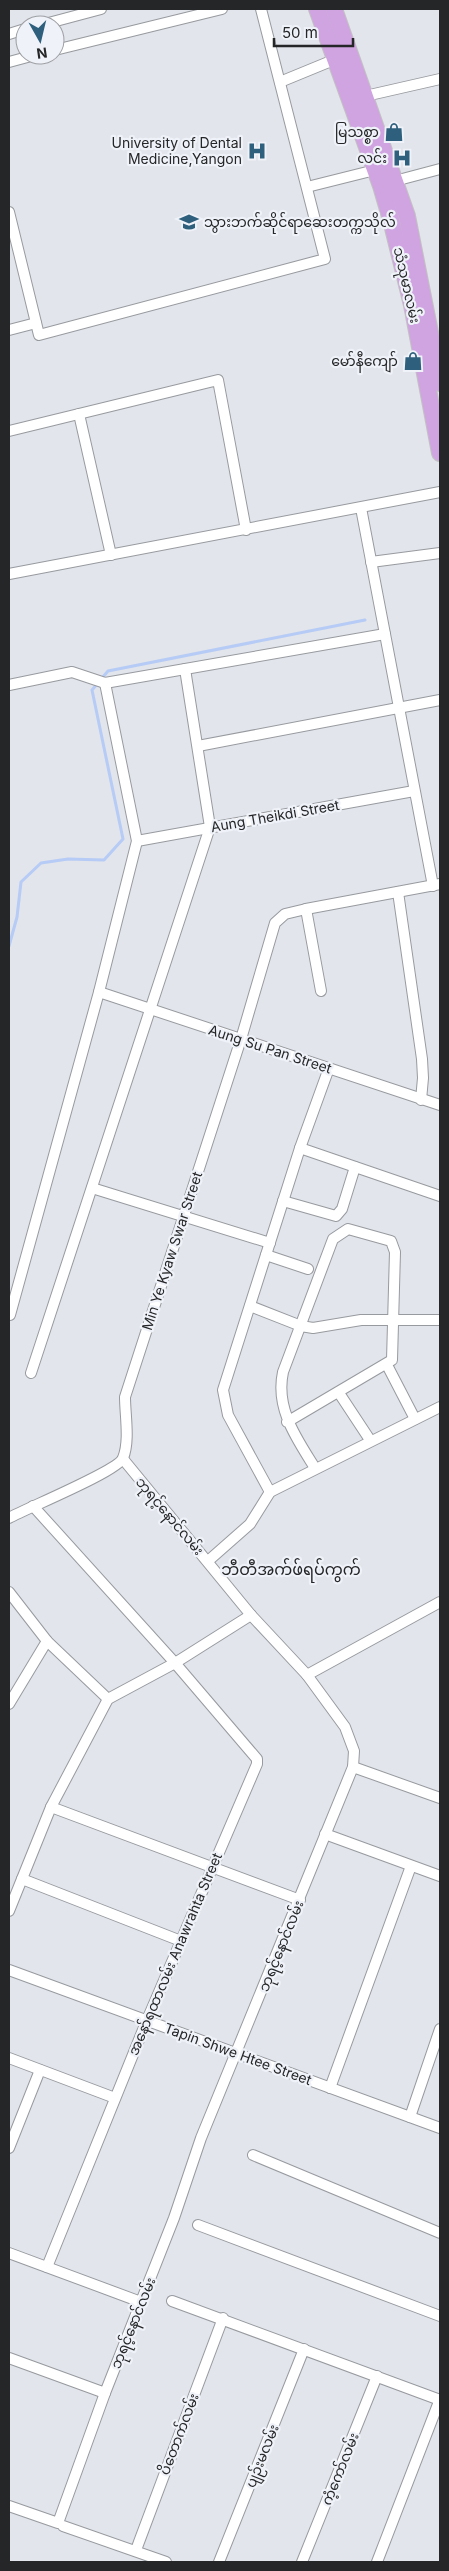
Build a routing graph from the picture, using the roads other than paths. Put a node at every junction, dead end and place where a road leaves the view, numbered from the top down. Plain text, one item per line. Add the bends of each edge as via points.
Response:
1 (101, 9) edge
2 (222, 9) edge
3 (261, 9) edge
4 (317, 9) edge
5 (334, 9) edge
6 (65, 19) edge
7 (65, 48) edge
8 (336, 60) junction
9 (440, 78) edge
10 (280, 82) junction
11 (365, 96) junction
12 (349, 100) junction
13 (440, 168) edge
14 (375, 170) junction
15 (389, 183) junction
16 (307, 187) junction
17 (9, 212) edge
18 (36, 323) junction
19 (9, 330) edge
20 (440, 382) edge
21 (435, 396) edge
22 (79, 414) junction
23 (9, 431) edge
24 (440, 453) edge
25 (440, 492) edge
26 (361, 508) junction
27 (246, 530) junction
28 (440, 553) edge
29 (111, 555) junction
30 (371, 562) junction
31 (9, 574) edge
32 (385, 634) junction
33 (186, 669) junction
34 (105, 683) junction
35 (9, 685) edge
36 (440, 700) edge
37 (398, 707) junction
38 (198, 746) junction
39 (414, 791) junction
40 (210, 828) junction
41 (137, 841) junction
42 (436, 885) edge
43 (398, 892) junction
44 (306, 909) junction
45 (321, 991) dead end
46 (99, 992) junction
47 (151, 1008) junction
48 (241, 1040) junction
49 (329, 1068) junction
50 (421, 1100) junction
51 (440, 1106) edge
52 (300, 1148) junction
53 (355, 1167) junction
54 (92, 1188) junction
55 (440, 1196) edge
56 (283, 1201) junction
57 (182, 1216) junction
58 (270, 1243) junction
59 (266, 1255) junction
60 (308, 1270) dead end
61 (250, 1306) junction
62 (10, 1316) dead end
63 (393, 1320) junction
64 (440, 1320) edge
65 (301, 1326) junction
66 (387, 1365) junction
67 (31, 1373) dead end
68 (339, 1392) junction
69 (440, 1407) edge
70 (415, 1419) junction
71 (287, 1422) junction
72 (370, 1440) junction
73 (123, 1460) junction
74 (316, 1468) junction
75 (270, 1492) junction
76 (33, 1506) junction
77 (9, 1518) edge
78 (208, 1561) junction
79 (9, 1592) edge
80 (440, 1602) edge
81 (251, 1615) junction
82 (47, 1641) junction
83 (175, 1663) junction
84 (307, 1675) junction
85 (108, 1699) junction
86 (9, 1704) edge
87 (353, 1767) junction
88 (440, 1798) edge
89 (52, 1808) junction
90 (325, 1834) junction
91 (411, 1866) junction
92 (212, 1868) junction
93 (440, 1876) edge
94 (22, 1879) junction
95 (300, 1900) junction
96 (9, 1911) edge
97 (181, 1941) junction
98 (9, 1970) edge
99 (147, 2020) junction
100 (440, 2029) edge
101 (236, 2053) junction
102 (9, 2058) edge
103 (40, 2070) junction
104 (330, 2088) junction
105 (115, 2098) junction
106 (410, 2117) junction
107 (440, 2128) edge
108 (9, 2148) edge
109 (253, 2155) dead end
110 (198, 2225) dead end
111 (440, 2233) edge
112 (9, 2254) edge
113 (47, 2267) junction
114 (172, 2301) dead end
115 (141, 2302) junction
116 (440, 2316) edge
117 (223, 2318) junction
118 (304, 2349) junction
119 (9, 2358) edge
120 (377, 2376) junction
121 (105, 2394) junction
122 (440, 2400) edge
123 (9, 2506) edge
124 (61, 2524) junction
125 (136, 2550) junction
126 (166, 2562) edge
127 (219, 2562) edge
128 (302, 2562) edge
129 (377, 2562) edge

1 - 6 street
2 - 7 street
3 - 10 street
4 - 8 main road, သံသုမာလမ်း
5 - 11 main road, သံသုမာလမ်း
8 - 10 street
8 - 12 main road, သံသုမာလမ်း
9 - 11 street
10 - 16 street
11 - 12 street
11 - 15 main road, သံသုမာလမ်း
12 - 14 main road, သံသုမာလမ်း
13 - 15 street
14 - 15 main road, သံသုမာလမ်း
14 - 16 street
15 - 20 main road, သံသုမာလမ်း via 407,216
15 - 21 main road, သံသုမာလမ်း via 412,305
16 - 18 street via 325,259 39,335
17 - 18 street
18 - 19 street
21 - 24 main road, သံသုမာလမ်း
22 - 23 street
22 - 27 street via 218,380
22 - 29 street
25 - 26 street
26 - 27 street
26 - 30 street
27 - 29 street
28 - 30 street
29 - 31 street
30 - 32 street
32 - 33 street
32 - 37 street
33 - 34 street
33 - 38 street
34 - 35 street via 72,672
34 - 41 street
36 - 37 street
37 - 38 street
37 - 39 street
38 - 40 street
39 - 40 street, Aung Theikdi Street
39 - 42 street
40 - 41 street, Aung Theikdi Street
40 - 47 street
41 - 46 street
42 - 43 street
43 - 44 street
43 - 50 street via 422,1059
44 - 45 street
44 - 48 street, Min Ye Kyaw Swar Street via 285,914 275,922
46 - 47 street, Aung Su Pan Street
46 - 62 street
47 - 48 street, Aung Su Pan Street
47 - 54 street
48 - 49 street, Aung Su Pan Street
48 - 57 street, Min Ye Kyaw Swar Street
49 - 50 street, Aung Su Pan Street
49 - 52 street
50 - 51 street, Aung Su Pan Street
52 - 53 street
52 - 56 street
53 - 55 street
53 - 56 street via 342,1210 336,1216
54 - 57 street
54 - 67 street
56 - 58 street
57 - 58 street
57 - 73 street, Min Ye Kyaw Swar Street via 125,1397 126,1447
58 - 59 street
59 - 60 street
59 - 61 street
61 - 65 street
61 - 75 street via 223,1390 228,1415
63 - 64 street
63 - 65 street via 361,1320 319,1328
63 - 65 street via 394,1246 384,1238 348,1229 334,1239
63 - 66 street via 393,1358
65 - 71 street via 282,1376
66 - 68 street
66 - 70 street
68 - 71 street
68 - 72 street
69 - 70 street
70 - 72 street
71 - 74 street
72 - 74 street
73 - 76 street via 108,1471
73 - 78 street, ဘုရင့်နောင်လမ်း
74 - 75 street
75 - 78 street via 250,1524
76 - 77 street
76 - 83 street
78 - 81 street, ဘုရင့်နောင်လမ်း
79 - 82 street
80 - 84 street
81 - 83 street
81 - 84 street, ဘုရင့်နောင်လမ်း
82 - 85 street
82 - 86 street
83 - 85 street
83 - 92 street, အနော်ရထာလမ်း Anawrahta Street via 257,1759
84 - 87 street, ဘုရင့်နောင်လမ်း via 345,1727 354,1751
85 - 89 street
87 - 88 street
87 - 90 street, ဘုရင့်နောင်လမ်း
89 - 92 street
89 - 94 street
90 - 91 street
90 - 95 street, ဘုရင့်နောင်လမ်း
91 - 93 street
91 - 104 street
92 - 95 street
92 - 97 street, အနော်ရထာလမ်း Anawrahta Street
94 - 96 street
94 - 97 street
95 - 101 street, ဘုရင့်နောင်လမ်း
97 - 99 street, အနော်ရထာလမ်း Anawrahta Street
98 - 99 street, Tapin Shwe Htee Street
99 - 101 street, Tapin Shwe Htee Street
99 - 105 street, အနော်ရထာလမ်း Anawrahta Street
100 - 106 street
101 - 104 street, Tapin Shwe Htee Street
101 - 115 street, ဘုရင့်နောင်လမ်း
102 - 103 street
103 - 105 street
103 - 108 street
104 - 106 street, Tapin Shwe Htee Street
105 - 113 street, အနော်ရထာလမ်း Anawrahta Street
106 - 107 street, Tapin Shwe Htee Street
109 - 111 street
110 - 116 street
112 - 113 street
113 - 115 street
114 - 117 street
115 - 121 street, ဘုရင့်နောင်လမ်း
117 - 118 street
117 - 125 street, ပိတောက်လမ်း
118 - 120 street
118 - 127 street, ပျဉ်းမလမ်း
119 - 121 street
120 - 122 street
120 - 128 street, ကံ့ကော်လမ်း
121 - 124 street, ဘုရင့်နောင်လမ်း
122 - 129 street
123 - 124 street
124 - 125 street
125 - 126 street

